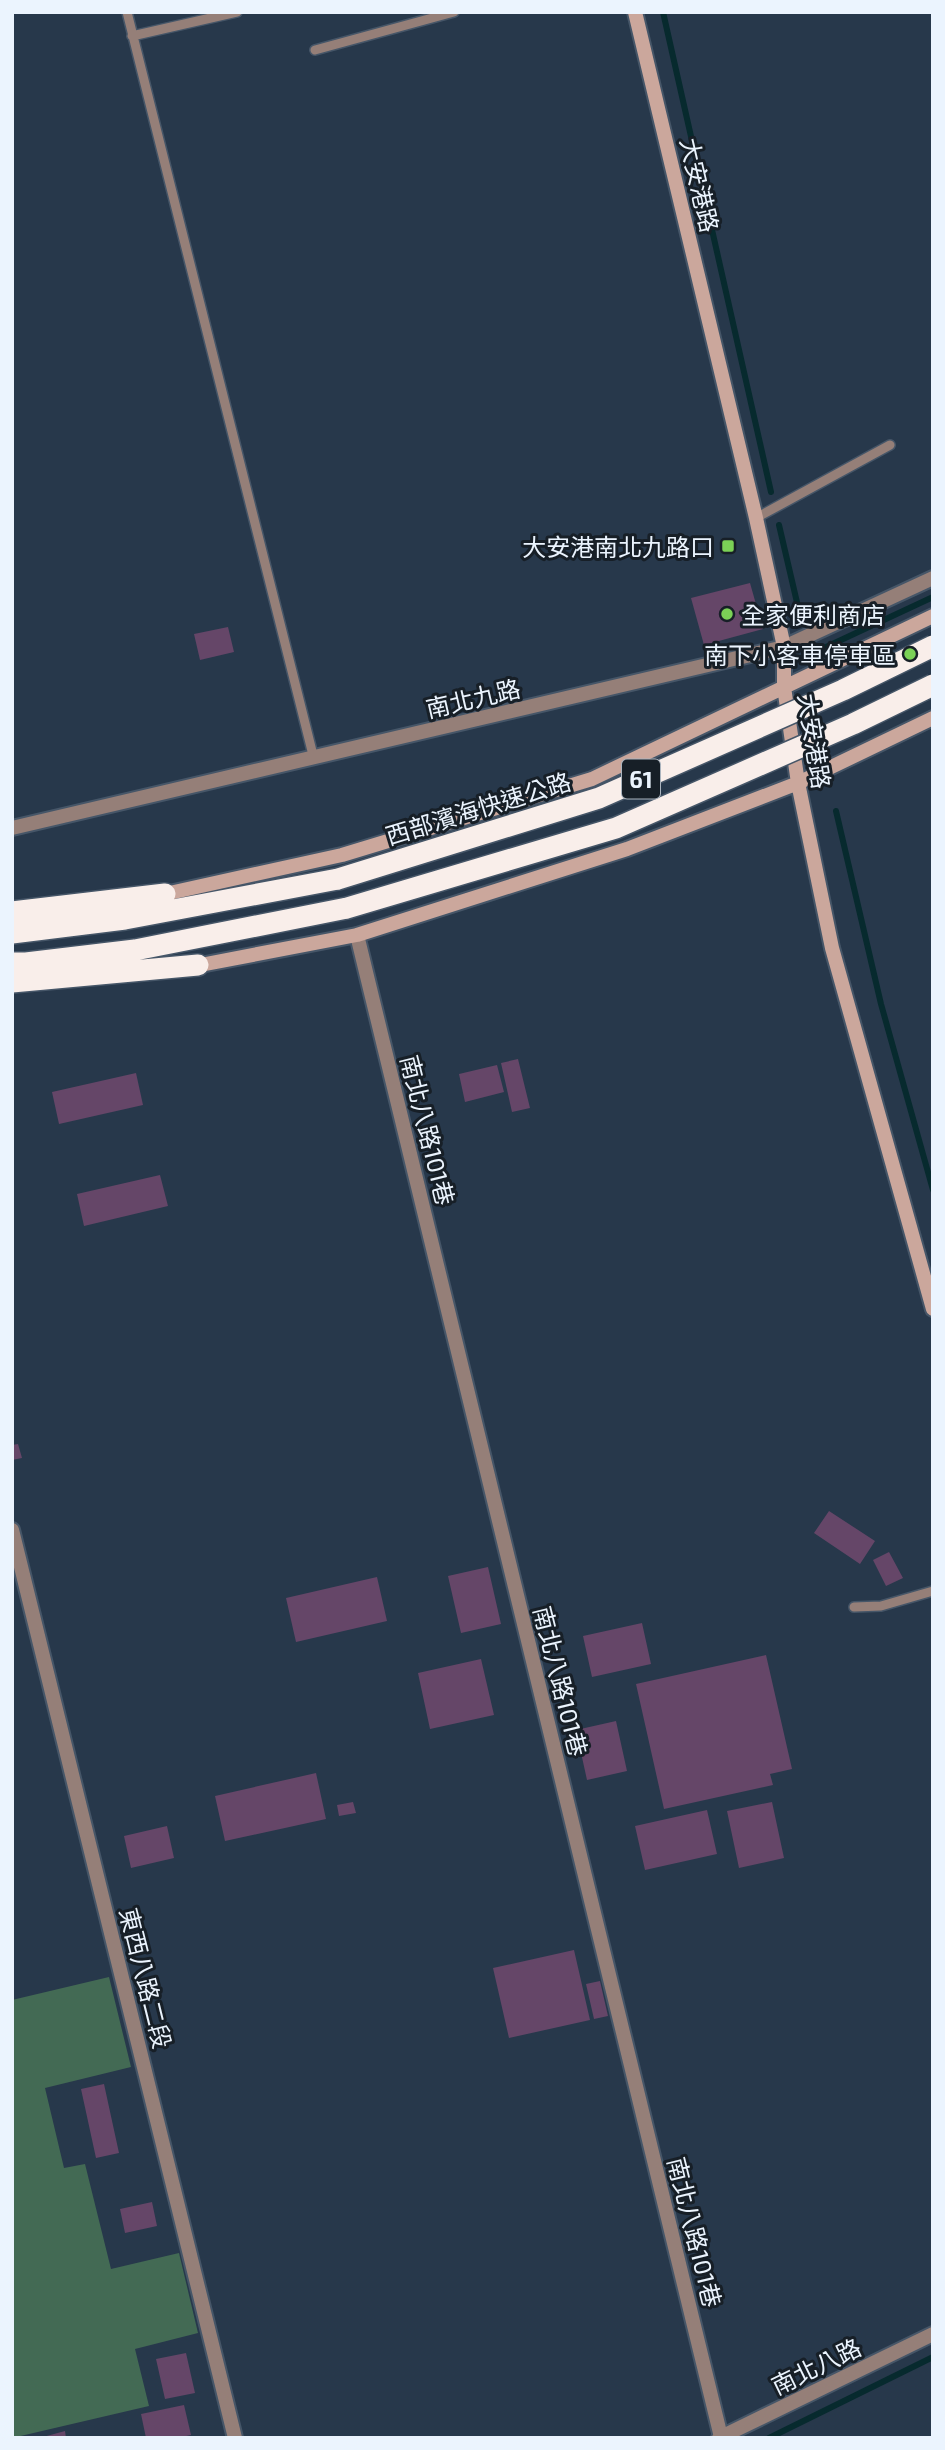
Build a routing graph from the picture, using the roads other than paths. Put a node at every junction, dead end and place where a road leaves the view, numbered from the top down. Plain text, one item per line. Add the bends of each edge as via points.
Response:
1 (127, 12) edge
2 (237, 12) edge
3 (454, 12) edge
4 (635, 12) edge
5 (132, 36) junction
6 (315, 50) dead end
7 (890, 445) dead end
8 (756, 518) junction
9 (933, 578) edge
10 (933, 616) edge
11 (933, 646) edge
12 (784, 647) junction
13 (933, 685) edge
14 (784, 687) junction
15 (933, 718) edge
16 (313, 759) junction
17 (798, 783) junction
18 (12, 828) edge
19 (165, 894) junction
20 (12, 904) edge
21 (12, 912) edge
22 (18, 933) edge
23 (357, 935) junction
24 (19, 963) edge
25 (198, 965) junction
26 (12, 982) edge
27 (12, 991) edge
28 (933, 1309) edge
29 (12, 1530) edge
30 (933, 1591) edge
31 (853, 1607) dead end
32 (933, 2334) edge
33 (720, 2437) edge
34 (235, 2438) edge

1 - 5 lane
2 - 5 lane
3 - 6 lane
4 - 8 street, 大安港路
5 - 16 lane
7 - 8 lane
8 - 12 street, 大安港路
9 - 12 street, 南北九路
10 - 14 street
11 - 22 highway, 西部濱海快速公路 / 61, bridge via 599,798 338,879 125,919
12 - 14 street, 大安港路
12 - 16 street, 南北九路
13 - 24 highway, 61, bridge via 616,828 347,908 135,950
14 - 17 street, 大安港路
14 - 19 street via 592,779 342,855
15 - 17 street
16 - 18 street, 南北九路
17 - 23 street via 627,849
17 - 28 street, 大安港路 via 832,948
19 - 20 street via 125,892
19 - 21 highway
23 - 25 street
23 - 33 street, 南北八路101巷
25 - 26 highway
25 - 27 street via 145,976
29 - 34 street, 東西八路二段
30 - 31 lane via 881,1606
32 - 33 street, 南北八路

